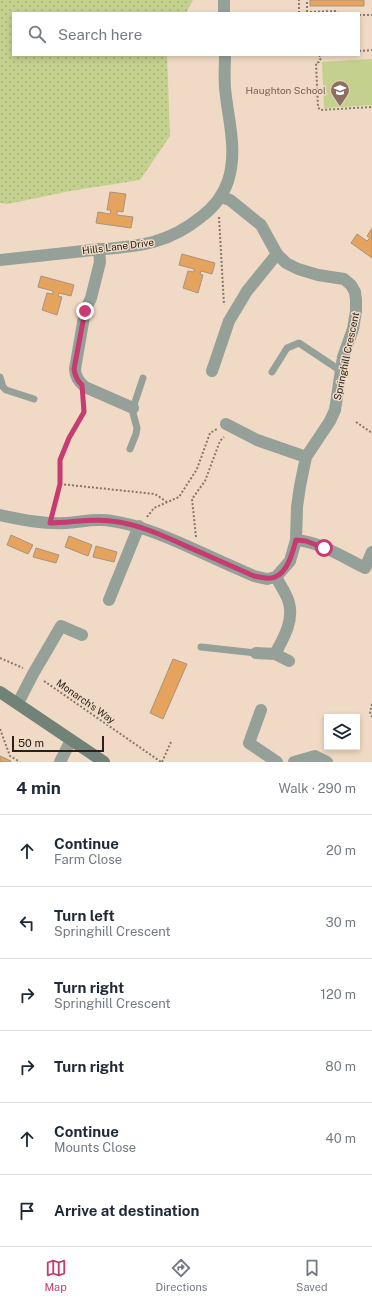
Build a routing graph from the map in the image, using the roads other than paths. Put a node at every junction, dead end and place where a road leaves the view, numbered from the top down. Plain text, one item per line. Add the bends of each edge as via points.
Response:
1 (224, 0) edge
2 (224, 12) edge
3 (224, 56) edge
4 (221, 197) junction
5 (99, 249) junction
6 (277, 254) junction
7 (0, 260) edge
8 (212, 371) dead end
9 (341, 371) junction
10 (272, 372) dead end
11 (0, 378) edge
12 (143, 378) dead end
13 (34, 399) dead end
14 (133, 408) junction
15 (226, 424) road end
16 (130, 449) dead end
17 (306, 457) junction
18 (0, 515) edge
19 (139, 526) junction
20 (296, 540) junction
21 (372, 552) edge
22 (276, 577) junction
23 (109, 600) dead end
24 (82, 635) dead end
25 (201, 647) dead end
26 (256, 653) joint
27 (275, 654) junction
28 (289, 661) dead end
29 (0, 692) edge
30 (18, 703) junction
31 (261, 710) dead end
32 (71, 740) junction
33 (60, 762) edge
34 (104, 762) edge
35 (277, 762) edge
36 (294, 762) edge
37 (327, 762) edge

1 - 2 street
3 - 4 street, Hills Lane Drive via 225,88 233,142 228,182
4 - 5 street, Hills Lane Drive via 193,224 177,234 157,242
4 - 6 street, Springhill Crescent via 230,200 261,225
5 - 7 street, Hills Lane Drive
5 - 14 street via 100,262 85,311 75,374 85,387
6 - 8 street via 246,291 229,321
6 - 9 street, Springhill Crescent via 286,263 298,269 344,279 355,292 356,311 353,329
9 - 10 lane via 300,343 287,348
9 - 17 street, Springhill Crescent via 330,421
11 - 13 lane via 6,390
12 - 14 lane
14 - 16 lane via 136,434
15 - 17 street via 269,445
17 - 20 street, Springhill Crescent via 297,508
18 - 19 street via 35,523 104,520
19 - 22 street via 254,576 267,579
19 - 23 street
20 - 21 street via 324,548 365,568
20 - 22 street, Springhill Crescent via 290,561
22 - 27 street via 289,602 290,611 289,622
24 - 30 street via 61,626
25 - 26 lane
26 - 27 street
27 - 28 street
29 - 30 street
30 - 32 street
31 - 35 street via 249,743
32 - 33 street
32 - 34 street
36 - 37 street via 315,756

